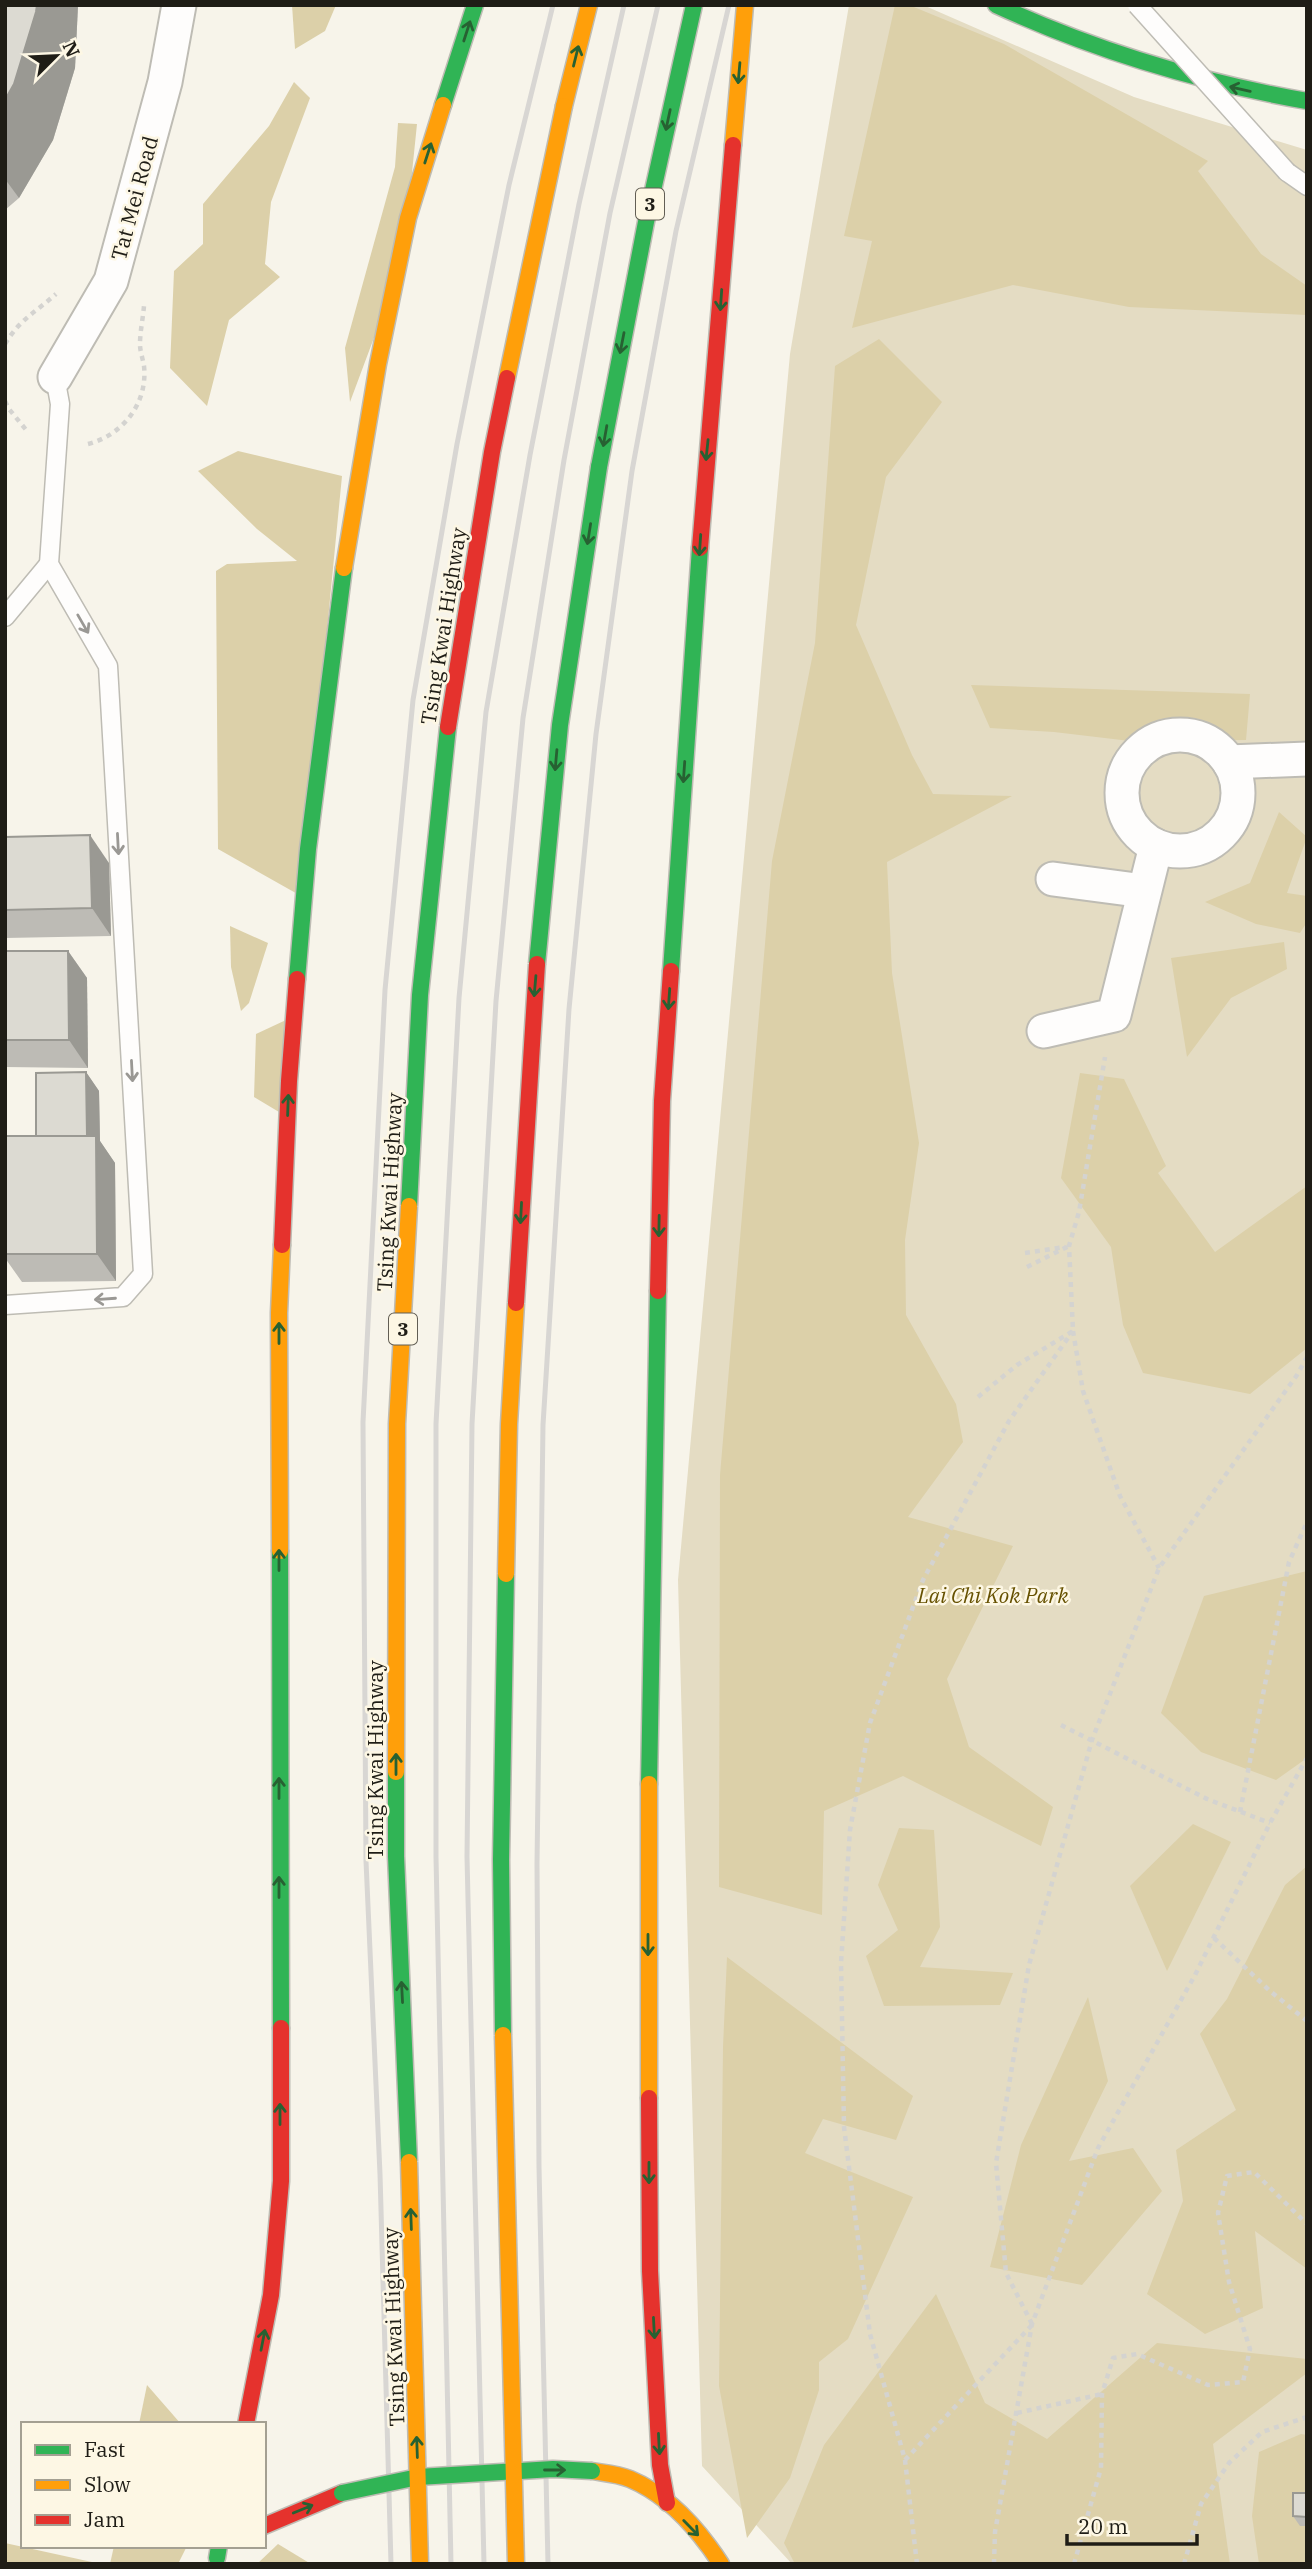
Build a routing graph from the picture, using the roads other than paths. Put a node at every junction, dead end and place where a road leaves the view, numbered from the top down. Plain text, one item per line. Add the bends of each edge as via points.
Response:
1 (179, 5) edge
2 (475, 5) edge
3 (589, 5) edge
4 (694, 5) edge
5 (746, 5) edge
6 (996, 5) edge
7 (1137, 5) edge
8 (1307, 101) edge
9 (1307, 187) edge
10 (55, 377) joint
11 (49, 564) junction
12 (5, 617) edge
13 (1307, 759) edge
14 (1229, 762) junction
15 (1156, 846) junction
16 (1053, 879) dead end
17 (1144, 891) junction
18 (1044, 1031) dead end
19 (5, 1305) edge
20 (248, 2416) edge
21 (667, 2503) junction
22 (266, 2525) edge
23 (420, 2564) edge
24 (516, 2564) edge
25 (721, 2564) edge

1 - 10 street, Tat Mei Road via 165,82 111,281
20 -> 2 main road via 271,2295 281,2181 279,1313 289,1081 308,849 342,579 378,364 408,218
23 -> 3 main road, Tsing Kwai Highway / 3, bridge via 396,1842 397,1424 421,995 450,705 492,452
4 -> 24 main road, 3, bridge via 646,222 600,467 560,725 533,1005 509,1424 501,1860
5 -> 21 main road via 705,477 662,1101 647,1877 650,2271 660,2465
8 -> 6 main road via 1236,88 1146,63
7 - 9 lane, bridge via 1287,172
10 - 11 lane via 60,418
11 - 12 lane
11 -> 19 lane via 108,666 143,1274 122,1297
13 - 14 street
14 - 15 street via 1237,797 1235,812 1220,835 1192,850
14 - 15 street via 1217,749 1186,735 1156,740 1140,750 1125,774 1122,802 1133,828
15 - 17 street
16 - 17 street
17 - 18 street via 1114,1015
22 -> 21 main road, bridge via 342,2493 418,2477 553,2469 629,2479
21 -> 25 main road

